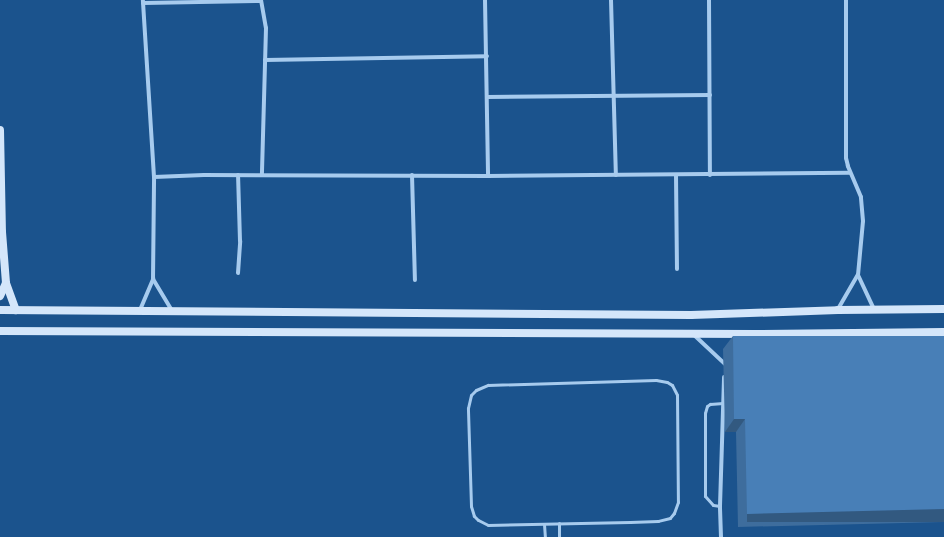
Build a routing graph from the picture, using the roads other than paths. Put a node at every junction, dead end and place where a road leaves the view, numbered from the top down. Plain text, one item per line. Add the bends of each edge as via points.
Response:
1 (261, 0) edge
2 (485, 0) edge
3 (611, 0) edge
4 (709, 0) edge
5 (846, 0) edge
6 (143, 2) edge
7 (487, 56) junction
8 (265, 60) junction
9 (710, 95) junction
10 (613, 96) junction
11 (487, 97) junction
12 (0, 130) edge
13 (850, 173) junction
14 (238, 175) junction
15 (262, 175) junction
16 (412, 175) junction
17 (616, 175) junction
18 (676, 175) junction
19 (710, 175) junction
20 (488, 176) junction
21 (154, 177) junction
22 (1, 232) edge
23 (677, 269) dead end
24 (238, 273) dead end
25 (858, 275) junction
26 (153, 279) junction
27 (415, 280) dead end
28 (6, 284) junction
29 (0, 296) edge
30 (874, 309) junction
31 (944, 309) edge
32 (0, 310) edge
33 (16, 310) junction
34 (838, 310) junction
35 (140, 311) junction
36 (172, 311) junction
37 (0, 331) edge
38 (944, 332) edge
39 (692, 333) junction
40 (729, 360) dead end
41 (725, 364) junction
42 (723, 402) junction
43 (720, 506) junction
44 (559, 523) junction
45 (544, 524) junction
46 (545, 537) edge
47 (560, 537) edge
48 (721, 537) edge

1 - 6 street
1 - 8 street via 266,28
2 - 7 street
3 - 10 street
4 - 9 street
5 - 13 street via 846,158
6 - 21 street
7 - 8 street
7 - 11 street
8 - 15 street
9 - 10 street
9 - 19 street
10 - 11 street
10 - 17 street
11 - 20 street
12 - 22 street
13 - 19 street
13 - 25 street via 863,207
14 - 15 street
14 - 21 street
14 - 24 street
15 - 16 street
16 - 20 street
16 - 27 street
17 - 18 street
17 - 20 street
18 - 19 street
18 - 23 street
21 - 26 street
22 - 28 street
25 - 30 street
25 - 34 street
26 - 35 street
26 - 36 street
28 - 29 street
28 - 33 street
30 - 31 street
30 - 34 street
32 - 33 street
33 - 35 street
34 - 36 street via 691,315
35 - 36 street
37 - 39 street
38 - 39 street via 750,337
39 - 41 street
40 - 41 street
41 - 42 street
42 - 43 street
42 - 43 lane via 710,404 705,410 705,496 713,505
43 - 48 street
44 - 45 lane
44 - 45 lane via 658,521 670,518 678,502 677,395 672,385 656,380 488,385 471,395 468,408 471,506 474,516 488,524
44 - 47 lane
45 - 46 lane

